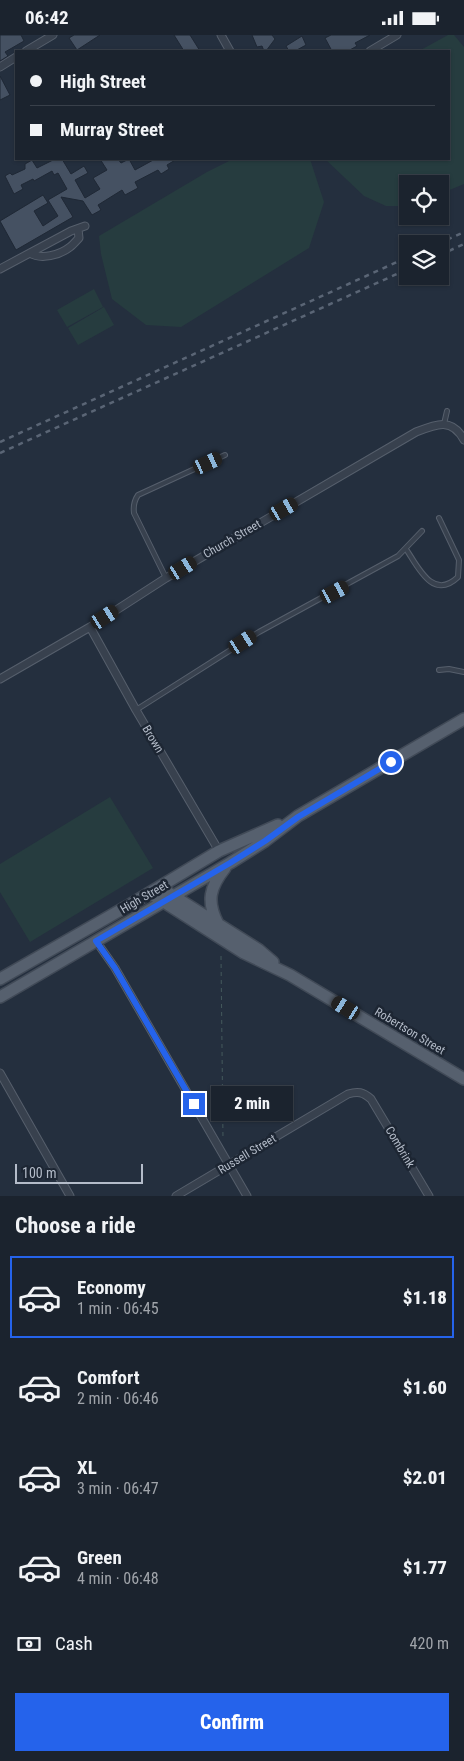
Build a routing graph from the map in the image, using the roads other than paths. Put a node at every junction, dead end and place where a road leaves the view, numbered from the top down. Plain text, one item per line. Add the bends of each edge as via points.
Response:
1 (53, 35) edge
2 (221, 35) edge
3 (397, 35) edge
4 (28, 50) edge
5 (229, 50) edge
6 (372, 50) edge
7 (15, 58) edge
8 (0, 67) edge
9 (30, 253) junction
10 (0, 269) edge
11 (447, 411) dead end
12 (444, 424) junction
13 (464, 440) edge
14 (225, 455) dead end
15 (439, 518) dead end
16 (422, 531) dead end
17 (406, 549) junction
18 (166, 578) junction
19 (90, 627) junction
20 (439, 670) dead end
21 (464, 672) edge
22 (0, 679) edge
23 (136, 710) junction
24 (464, 719) edge
25 (298, 817) junction
26 (219, 851) junction
27 (230, 863) junction
28 (155, 890) junction
29 (168, 899) junction
30 (219, 925) junction
31 (96, 941) junction
32 (290, 975) junction
33 (0, 979) edge
34 (0, 997) edge
35 (0, 1073) edge
36 (464, 1079) edge
37 (370, 1099) joint
38 (228, 1165) junction
39 (70, 1196) edge
40 (176, 1196) edge
41 (247, 1196) edge
42 (428, 1196) edge

1 - 4 street
2 - 5 street
3 - 6 street
7 - 8 street
9 - 9 street via 81,228 79,238 71,247 47,256
9 - 10 street
11 - 12 lane
12 - 13 street via 456,428
12 - 18 street, Church Street via 429,427 402,440
14 - 18 lane via 138,495 135,500 134,513
15 - 17 lane via 459,560 458,577 452,583 433,584 426,579
16 - 17 lane
17 - 23 lane via 365,576 258,633
18 - 19 street, Church Street
19 - 22 street, Church Street
19 - 23 street, Brown
20 - 21 lane
23 - 26 street, Brown
24 - 25 main road, High Street
25 - 26 main road, High Street
25 - 27 main road, High Street
26 - 28 main road, High Street
27 - 29 main road, High Street
27 - 30 main road via 215,881 211,894 212,911
28 - 29 main road, Robertson Street
28 - 33 main road, High Street
29 - 30 main road, Robertson Street
29 - 31 main road, High Street
29 - 32 main road, Robertson Street via 206,930
30 - 32 main road, Robertson Street
31 - 34 main road, High Street
31 - 38 street via 115,968
32 - 36 main road, Robertson Street
35 - 39 street
37 - 38 street, Russell Street via 360,1092 348,1094
37 - 42 street, Combrink
38 - 40 street, Russell Street
38 - 41 street

